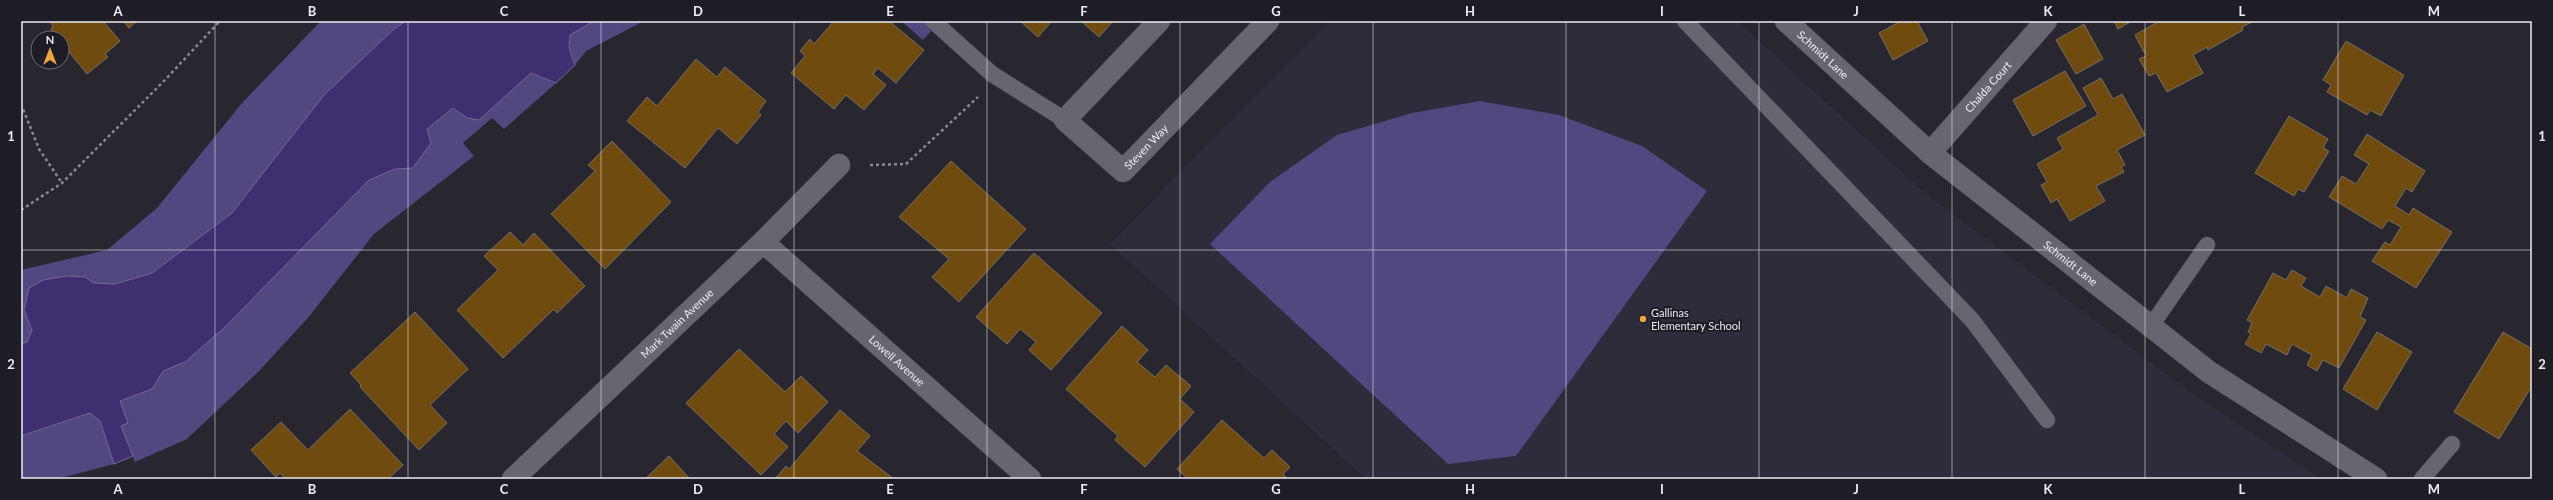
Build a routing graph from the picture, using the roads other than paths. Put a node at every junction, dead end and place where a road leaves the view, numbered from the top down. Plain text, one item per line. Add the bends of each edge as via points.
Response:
1 (933, 21) edge
2 (1159, 21) edge
3 (1268, 21) edge
4 (1685, 21) edge
5 (1786, 21) edge
6 (2046, 21) edge
7 (1065, 120) junction
8 (1930, 153) junction
9 (839, 165) road end
10 (763, 242) junction
11 (2207, 246) dead end
12 (2151, 326) junction
13 (2047, 420) dead end
14 (2452, 444) dead end
15 (513, 479) edge
16 (1030, 479) edge
17 (2376, 479) edge
18 (2422, 479) edge

1 - 7 lane via 992,74
2 - 7 street
3 - 7 street, Steven Way via 1123,171
4 - 13 lane via 1972,320
5 - 8 street, Schmidt Lane
6 - 8 street, Chalda Court
8 - 12 street, Schmidt Lane
9 - 10 street, Mark Twain Avenue
10 - 15 street, Mark Twain Avenue
10 - 16 street, Lowell Avenue
11 - 12 lane
12 - 17 street, Schmidt Lane via 2209,372
14 - 18 lane

